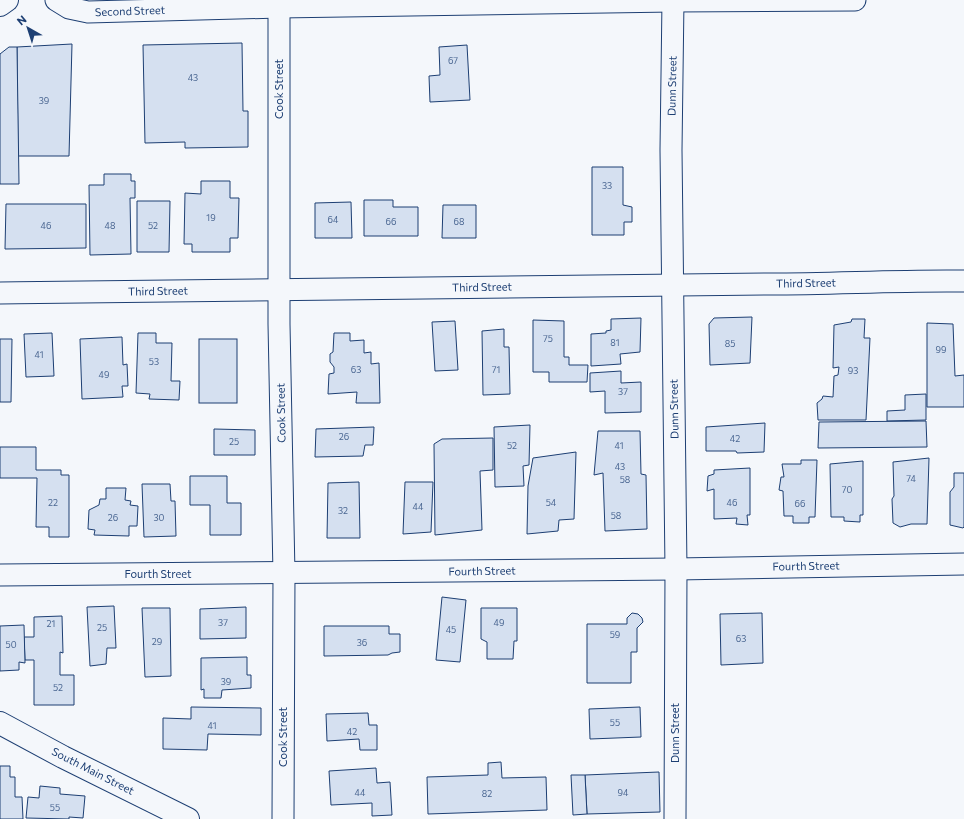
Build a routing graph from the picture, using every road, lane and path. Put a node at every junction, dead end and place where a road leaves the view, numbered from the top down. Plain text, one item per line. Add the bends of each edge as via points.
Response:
1 (7, 0) edge
2 (56, 0) edge
3 (673, 0) edge
4 (855, 0) edge
5 (0, 5) edge
6 (279, 7) junction
7 (964, 281) edge
8 (672, 284) junction
9 (280, 290) junction
10 (0, 293) edge
11 (964, 564) edge
12 (676, 569) junction
13 (284, 574) junction
14 (0, 576) edge
15 (0, 723) edge
16 (188, 819) edge
17 (283, 819) edge
18 (675, 819) edge

1 - 5 street
2 - 6 street, Second Street via 69,8 88,12
3 - 4 street, Second Street
3 - 6 street, Second Street
3 - 8 street, Dunn Street
6 - 9 street, Cook Street
7 - 8 street, Third Street
8 - 9 street, Third Street
8 - 12 street, Dunn Street
9 - 10 street, Third Street
9 - 13 street, Cook Street
11 - 12 street, Fourth Street
12 - 13 street, Fourth Street
12 - 18 street, Dunn Street
13 - 14 street, Fourth Street
13 - 17 street, Cook Street
15 - 16 street, South Main Street

